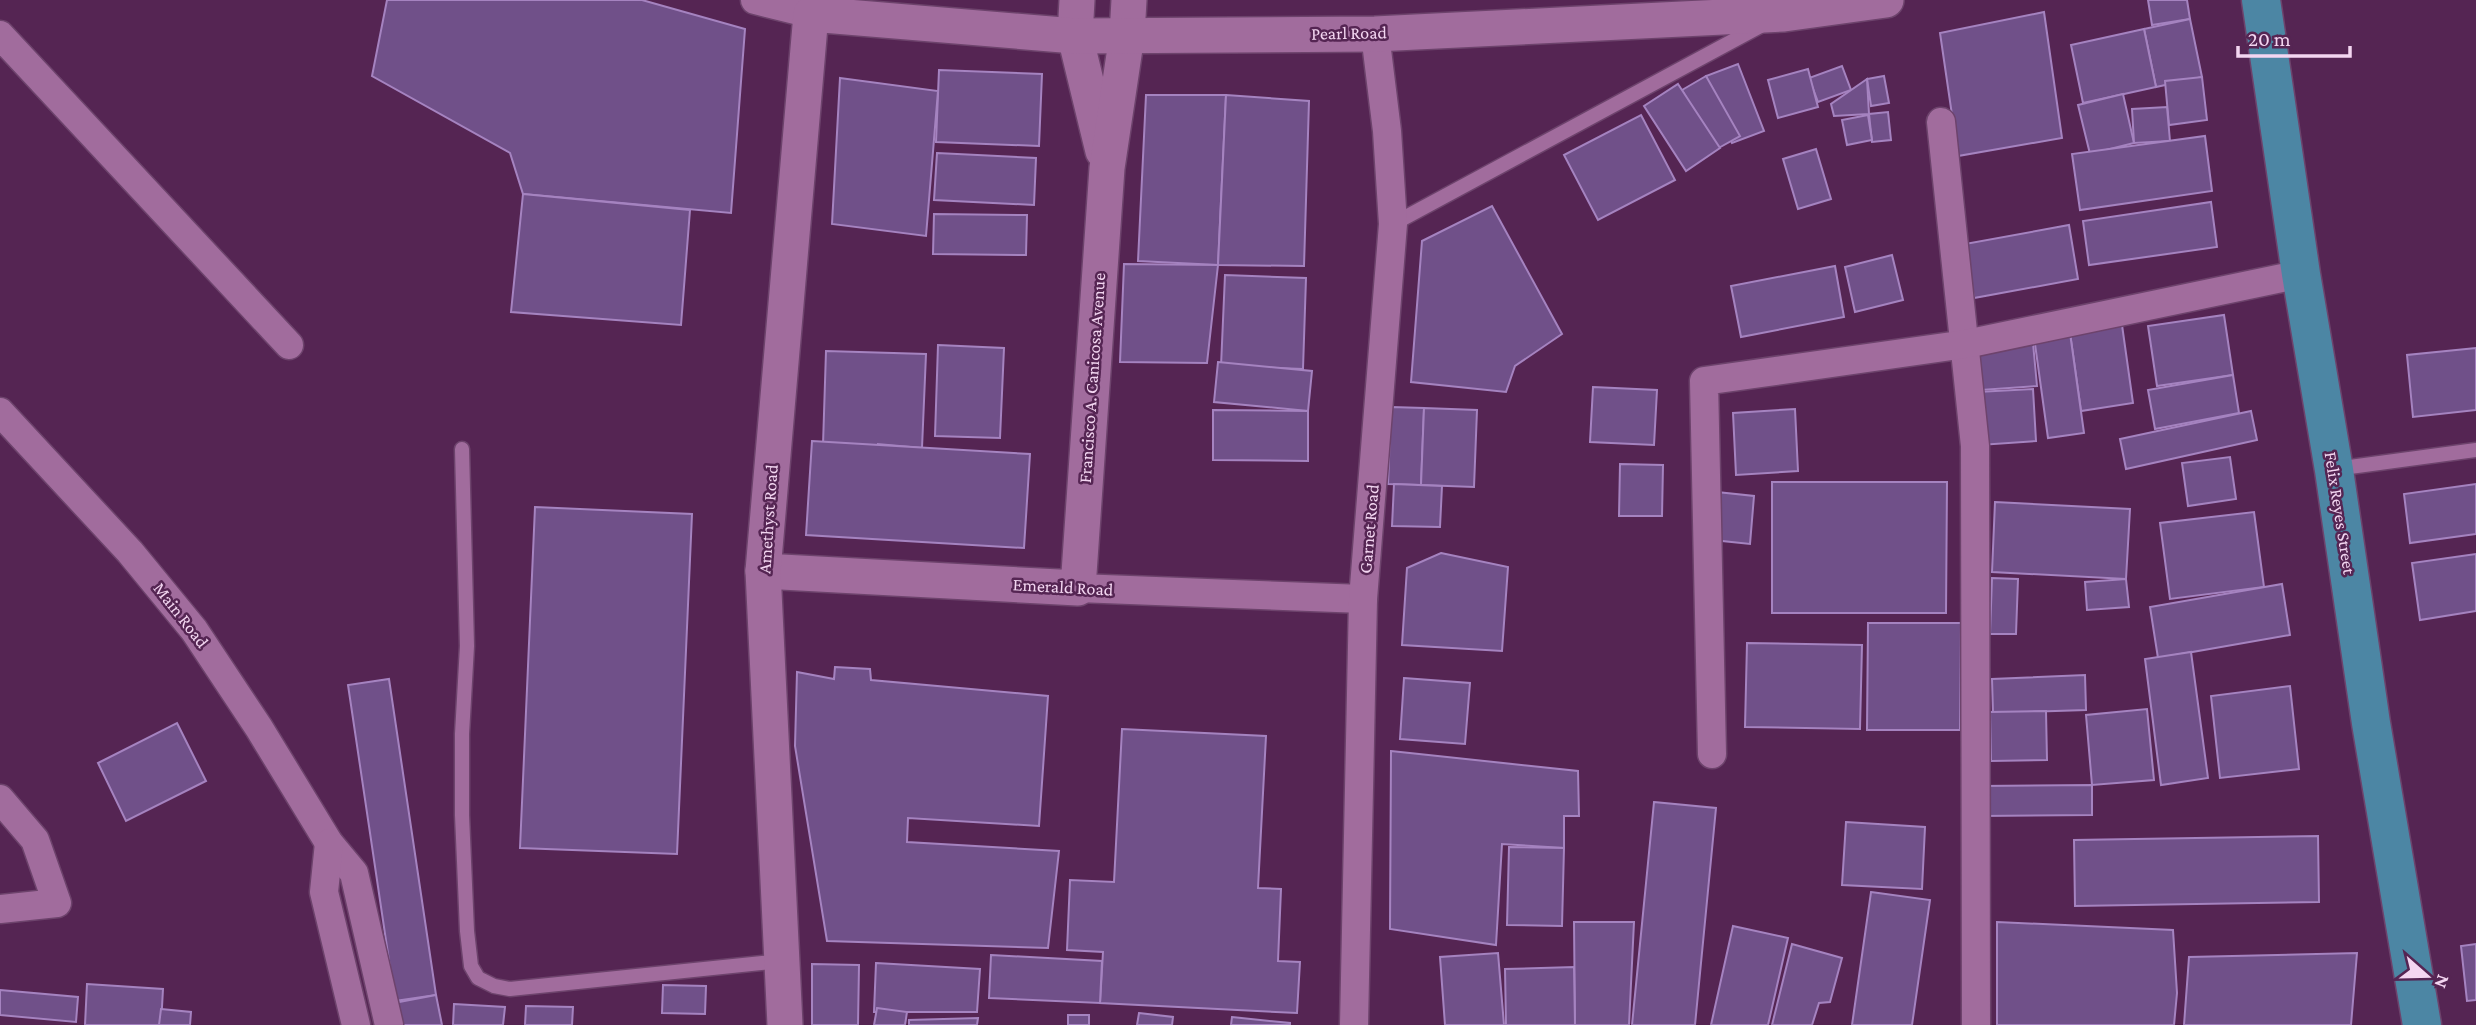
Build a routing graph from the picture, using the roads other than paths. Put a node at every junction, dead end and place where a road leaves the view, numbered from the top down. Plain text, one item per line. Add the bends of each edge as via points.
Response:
1 (755, 0) edge
2 (1077, 0) edge
3 (1129, 0) edge
4 (1886, 0) edge
5 (2261, 0) edge
6 (1649, 10) edge
7 (811, 14) junction
8 (1784, 14) junction
9 (1375, 34) junction
10 (0, 35) edge
11 (1127, 35) junction
12 (1075, 36) junction
13 (1941, 122) dead end
14 (1107, 169) junction
15 (1393, 224) junction
16 (2301, 274) junction
17 (1966, 344) junction
18 (289, 345) dead end
19 (0, 412) edge
20 (462, 449) dead end
21 (2476, 450) edge
22 (2334, 470) junction
23 (763, 571) junction
24 (1078, 588) junction
25 (1363, 599) junction
26 (1712, 754) dead end
27 (0, 799) edge
28 (329, 843) junction
29 (0, 909) edge
30 (781, 961) junction
31 (356, 1025) edge
32 (389, 1025) edge
33 (785, 1025) edge
34 (1354, 1025) edge
35 (1976, 1025) edge
36 (2421, 1025) edge

1 - 7 street
2 - 12 street, Francisco A. Canicosa Avenue
3 - 11 street, Francisco A. Canicosa Avenue
4 - 8 street, Pearl Road
5 - 16 main road, Felix Reyes Street
6 - 8 street, Pearl Road
6 - 9 street, Pearl Road
7 - 12 street, Pearl Road
7 - 23 street, Amethyst Road
8 - 15 lane
9 - 11 street, Pearl Road
9 - 15 street, Garnet Road via 1388,131
10 - 18 street
11 - 12 street, Pearl Road
11 - 14 street, Francisco A. Canicosa Avenue
12 - 14 street, Francisco A. Canicosa Avenue
13 - 17 street
14 - 24 street, Francisco A. Canicosa Avenue
15 - 25 street, Garnet Road
16 - 17 street
16 - 22 main road, Felix Reyes Street
17 - 26 street via 1703,381
17 - 35 street via 1975,446
19 - 28 street, Main Road via 130,552 194,629
20 - 30 lane via 467,646 462,815 467,931 471,966 478,978 510,989
21 - 22 lane
22 - 36 main road, Felix Reyes Street
23 - 24 street, Emerald Road
23 - 30 street, Amethyst Road
24 - 25 street, Emerald Road
25 - 34 street, Garnet Road
27 - 29 street via 34,840 57,904
28 - 31 street via 324,892
28 - 32 street, Main Road via 354,873
30 - 33 street, Amethyst Road

